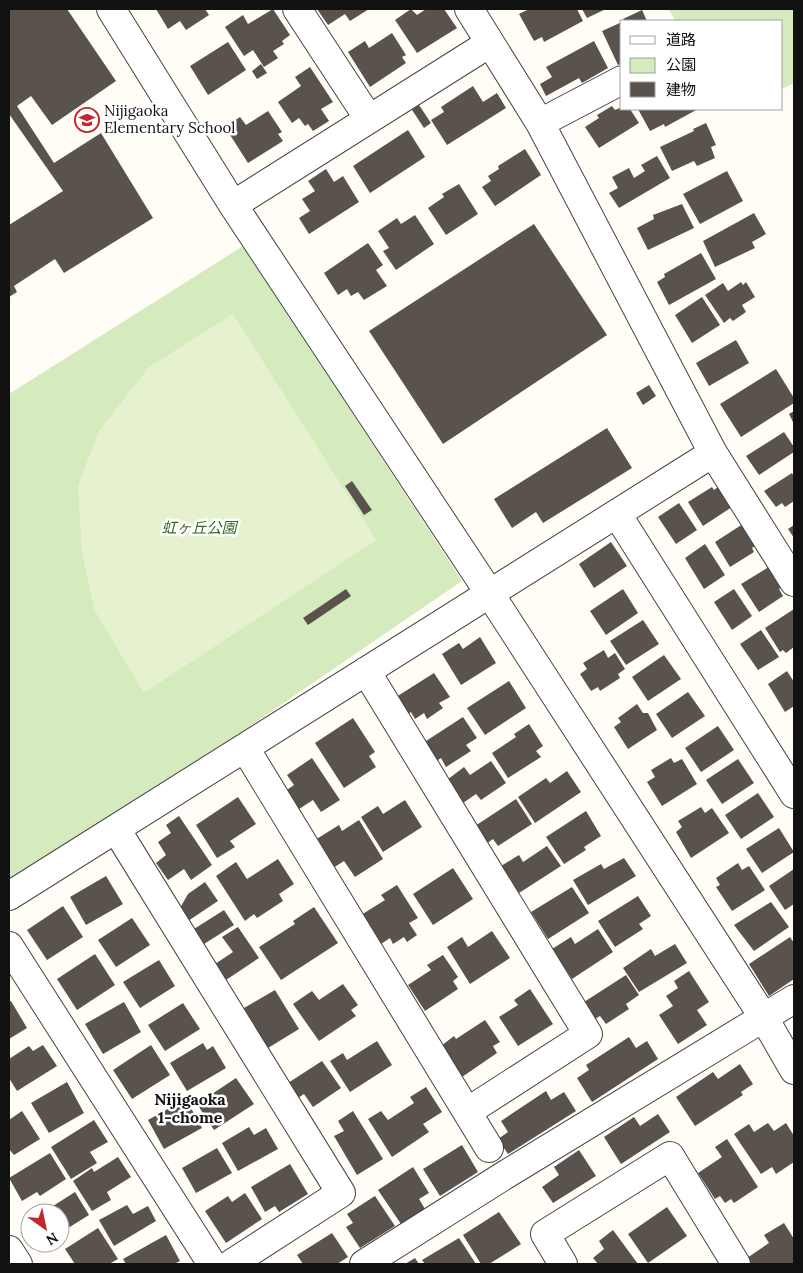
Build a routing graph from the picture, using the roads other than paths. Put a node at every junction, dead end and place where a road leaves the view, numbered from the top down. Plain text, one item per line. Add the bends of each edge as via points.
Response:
1 (110, 9) edge
2 (297, 9) edge
3 (469, 9) edge
4 (490, 43) junction
5 (620, 81) edge
6 (370, 119) junction
7 (540, 124) junction
8 (233, 205) junction
9 (713, 453) junction
10 (617, 514) junction
11 (794, 582) edge
12 (490, 594) junction
13 (366, 671) junction
14 (245, 748) junction
15 (794, 794) edge
16 (116, 829) junction
17 (9, 896) edge
18 (9, 946) edge
19 (794, 999) edge
20 (764, 1018) junction
21 (794, 1070) edge
22 (467, 1112) junction
23 (489, 1148) dead end
24 (9, 1250) edge
25 (18, 1264) edge
26 (212, 1264) edge
27 (231, 1264) edge
28 (364, 1264) edge
29 (563, 1264) edge
30 (736, 1264) edge

1 - 8 street
2 - 6 street
3 - 4 street
4 - 6 street
4 - 7 street
5 - 7 street
6 - 8 street
7 - 9 street
8 - 12 street
9 - 10 street
9 - 11 street
10 - 12 street
10 - 15 street
12 - 13 street
12 - 20 street
13 - 14 street
13 - 22 street via 588,1034
14 - 16 street
14 - 22 street
16 - 17 street
16 - 27 street via 341,1193
18 - 26 street
19 - 20 street
20 - 21 street
20 - 28 street
22 - 23 street
24 - 25 street
29 - 30 street via 545,1234 670,1156

